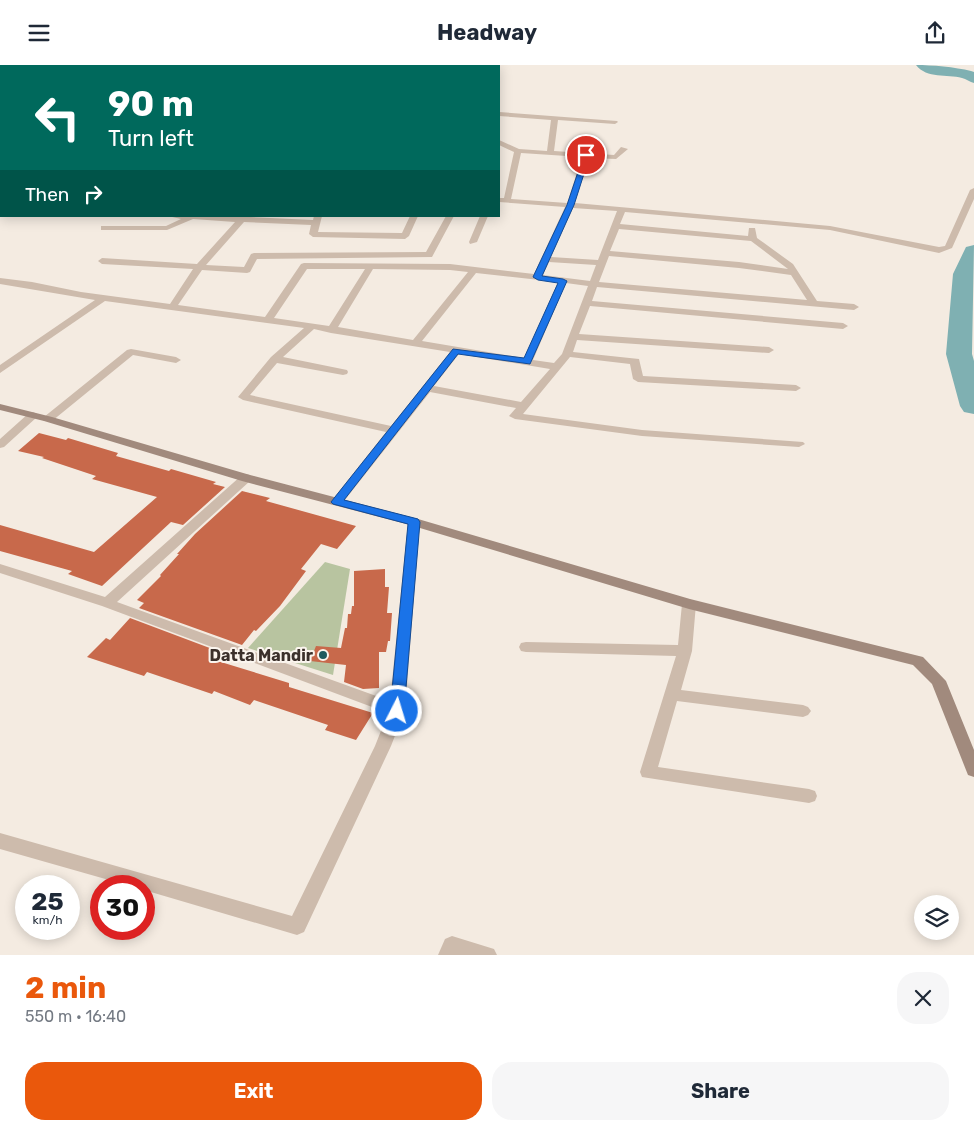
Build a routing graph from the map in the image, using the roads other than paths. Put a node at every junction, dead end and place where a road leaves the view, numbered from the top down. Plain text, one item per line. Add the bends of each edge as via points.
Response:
1 (500, 114) edge
2 (555, 118) junction
3 (615, 122) dead end
4 (500, 142) edge
5 (624, 149) dead end
6 (518, 151) junction
7 (550, 153) junction
8 (586, 155) junction
9 (974, 190) edge
10 (503, 200) edge
11 (570, 205) junction
12 (622, 209) junction
13 (192, 217) edge
14 (414, 217) edge
15 (449, 217) edge
16 (484, 217) edge
17 (241, 220) junction
18 (317, 220) edge
19 (751, 221) junction
20 (616, 226) junction
21 (104, 228) dead end
22 (753, 239) junction
23 (473, 242) dead end
24 (606, 253) junction
25 (546, 259) junction
26 (102, 261) dead end
27 (602, 263) junction
28 (371, 266) junction
29 (199, 267) junction
30 (474, 270) junction
31 (794, 273) junction
32 (538, 277) junction
33 (0, 281) edge
34 (563, 281) junction
35 (594, 284) junction
36 (103, 298) junction
37 (813, 302) junction
38 (587, 303) junction
39 (173, 307) junction
40 (854, 307) dead end
41 (268, 319) junction
42 (312, 326) junction
43 (842, 327) dead end
44 (330, 330) junction
45 (573, 337) junction
46 (416, 343) junction
47 (769, 350) dead end
48 (456, 351) junction
49 (567, 354) junction
50 (275, 359) junction
51 (176, 360) dead end
52 (527, 362) junction
53 (557, 367) junction
54 (0, 370) edge
55 (343, 372) dead end
56 (427, 388) junction
57 (796, 389) dead end
58 (524, 406) junction
59 (0, 407) edge
60 (33, 415) junction
61 (48, 419) junction
62 (393, 429) junction
63 (799, 444) dead end
64 (0, 445) edge
65 (246, 478) junction
66 (337, 502) junction
67 (414, 522) junction
68 (0, 569) edge
69 (107, 603) junction
70 (689, 605) junction
71 (526, 647) dead end
72 (685, 651) junction
73 (672, 695) junction
74 (397, 711) junction
75 (803, 711) dead end
76 (974, 770) edge
77 (809, 796) dead end
78 (0, 841) edge
79 (448, 955) edge
80 (487, 955) edge

1 - 2 street
2 - 3 street
2 - 7 street
4 - 6 street
5 - 8 street via 616,157
6 - 7 street
6 - 10 street
7 - 8 street
8 - 11 street
9 - 19 street via 948,248 939,250 830,228
10 - 11 street
11 - 12 street
11 - 25 street
12 - 19 street
12 - 20 street
13 - 17 street
13 - 21 street via 167,228
14 - 18 street via 404,236 313,234
15 - 29 street via 429,255 254,257 247,270
16 - 23 street
17 - 18 street
17 - 29 street
19 - 22 street
20 - 22 street
20 - 24 street
22 - 31 street via 790,265
24 - 27 street
24 - 31 street
25 - 27 street
25 - 32 street
26 - 29 street
27 - 35 street
28 - 30 street
28 - 41 street via 304,265
28 - 44 street
29 - 39 street
30 - 32 street
30 - 46 street
31 - 37 street
32 - 34 street
33 - 36 street
34 - 35 street
34 - 52 street
35 - 37 street
35 - 38 street
36 - 39 street
36 - 54 street
37 - 40 street
38 - 43 street
38 - 45 street
39 - 41 street
41 - 42 street
42 - 44 street
42 - 50 street
44 - 46 street
45 - 47 street
45 - 49 street
46 - 48 street
48 - 52 street
48 - 56 street
49 - 53 street
49 - 57 street via 635,361 638,379
50 - 55 street
50 - 62 street via 243,397
51 - 61 street via 131,352
52 - 53 street
53 - 58 street
56 - 58 street
56 - 62 street
58 - 63 street via 515,416 642,433
59 - 60 street
60 - 61 street
60 - 64 street
61 - 65 street
62 - 66 street
65 - 66 street
65 - 69 street
66 - 67 street
67 - 70 street
67 - 74 street
68 - 69 street
69 - 74 street
70 - 72 street
70 - 76 street via 918,661 938,681
71 - 72 street
72 - 73 street
73 - 75 street
73 - 77 street via 648,771
74 - 78 street via 297,926
79 - 80 street via 452,945

